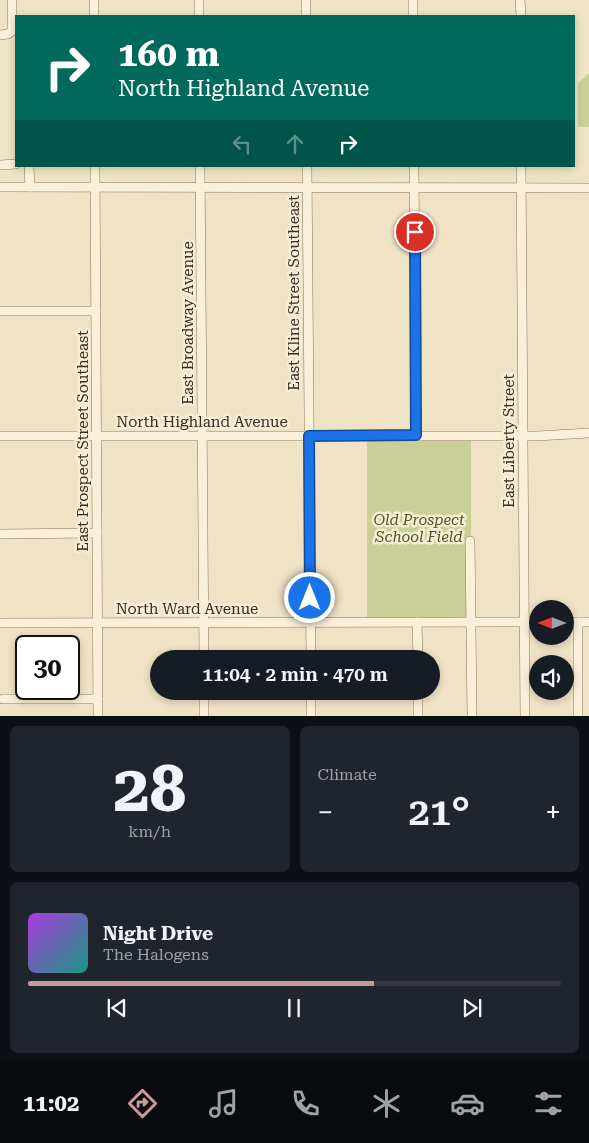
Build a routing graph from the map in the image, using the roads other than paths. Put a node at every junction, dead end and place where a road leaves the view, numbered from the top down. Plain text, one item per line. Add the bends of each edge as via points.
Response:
1 (12, 0) edge
2 (94, 0) edge
3 (199, 0) edge
4 (306, 0) edge
5 (413, 0) edge
6 (520, 0) edge
7 (94, 15) edge
8 (199, 15) edge
9 (306, 15) edge
10 (413, 15) edge
11 (521, 15) edge
12 (0, 35) edge
13 (15, 164) edge
14 (0, 165) edge
15 (29, 167) edge
16 (95, 167) edge
17 (200, 167) edge
18 (307, 167) edge
19 (414, 167) edge
20 (522, 167) edge
21 (0, 187) edge
22 (30, 187) junction
23 (95, 187) junction
24 (307, 187) junction
25 (414, 187) junction
26 (522, 187) junction
27 (200, 188) junction
28 (589, 188) edge
29 (0, 310) edge
30 (96, 311) junction
31 (589, 433) edge
32 (416, 435) junction
33 (0, 436) edge
34 (97, 436) junction
35 (202, 436) junction
36 (309, 436) junction
37 (523, 436) junction
38 (97, 533) junction
39 (0, 534) edge
40 (470, 541) dead end
41 (204, 622) junction
42 (311, 622) junction
43 (417, 622) junction
44 (471, 622) junction
45 (524, 622) junction
46 (529, 622) edge
47 (574, 622) edge
48 (578, 622) junction
49 (589, 622) edge
50 (0, 623) edge
51 (97, 623) junction
52 (204, 650) edge
53 (311, 650) edge
54 (418, 650) edge
55 (3, 699) dead end
56 (98, 699) junction
57 (204, 700) edge
58 (311, 700) edge
59 (418, 700) edge
60 (98, 716) edge
61 (204, 716) edge
62 (311, 716) edge
63 (418, 716) edge
64 (472, 716) edge
65 (525, 716) edge
66 (578, 716) edge

1 - 12 street via 12,31
2 - 7 street
3 - 8 street
4 - 9 street
5 - 10 street
6 - 11 street
13 - 14 street
15 - 22 street
16 - 23 street, East Prospect Street Southeast
17 - 27 street, East Broadway Avenue
18 - 24 street, East Kline Street Southeast
19 - 25 street
20 - 26 street, East Liberty Street
21 - 22 street
22 - 23 street
23 - 27 street
23 - 30 street, East Prospect Street Southeast
24 - 25 street
24 - 27 street
24 - 36 street, East Kline Street Southeast
25 - 26 street
25 - 32 street
26 - 28 street
26 - 37 street, East Liberty Street
27 - 35 street, East Broadway Avenue
29 - 30 street
30 - 34 street, East Prospect Street Southeast
31 - 37 street, North Highland Avenue
32 - 36 street, North Highland Avenue
32 - 37 street, North Highland Avenue
33 - 34 street, North Highland Avenue
34 - 35 street, North Highland Avenue
34 - 38 street, East Prospect Street Southeast
35 - 36 street, North Highland Avenue
35 - 41 street, East Broadway Avenue
36 - 42 street, East Kline Street Southeast
37 - 45 street, East Liberty Street
38 - 39 street
38 - 51 street, East Prospect Street Southeast
40 - 44 street
41 - 42 street, North Ward Avenue
41 - 51 street, North Ward Avenue
41 - 52 street, East Broadway Avenue
42 - 43 street, North Ward Avenue
42 - 53 street, East Kline Street Southeast
43 - 44 street, North Ward Avenue
43 - 54 street
44 - 45 street, North Ward Avenue
44 - 64 street
45 - 46 street, North Ward Avenue
45 - 65 street, East Liberty Street
47 - 48 street
48 - 49 street
48 - 66 street
50 - 51 street, North Ward Avenue
51 - 56 street, East Prospect Street Southeast
55 - 56 street
56 - 60 street, East Prospect Street Southeast
57 - 61 street
58 - 62 street
59 - 63 street

